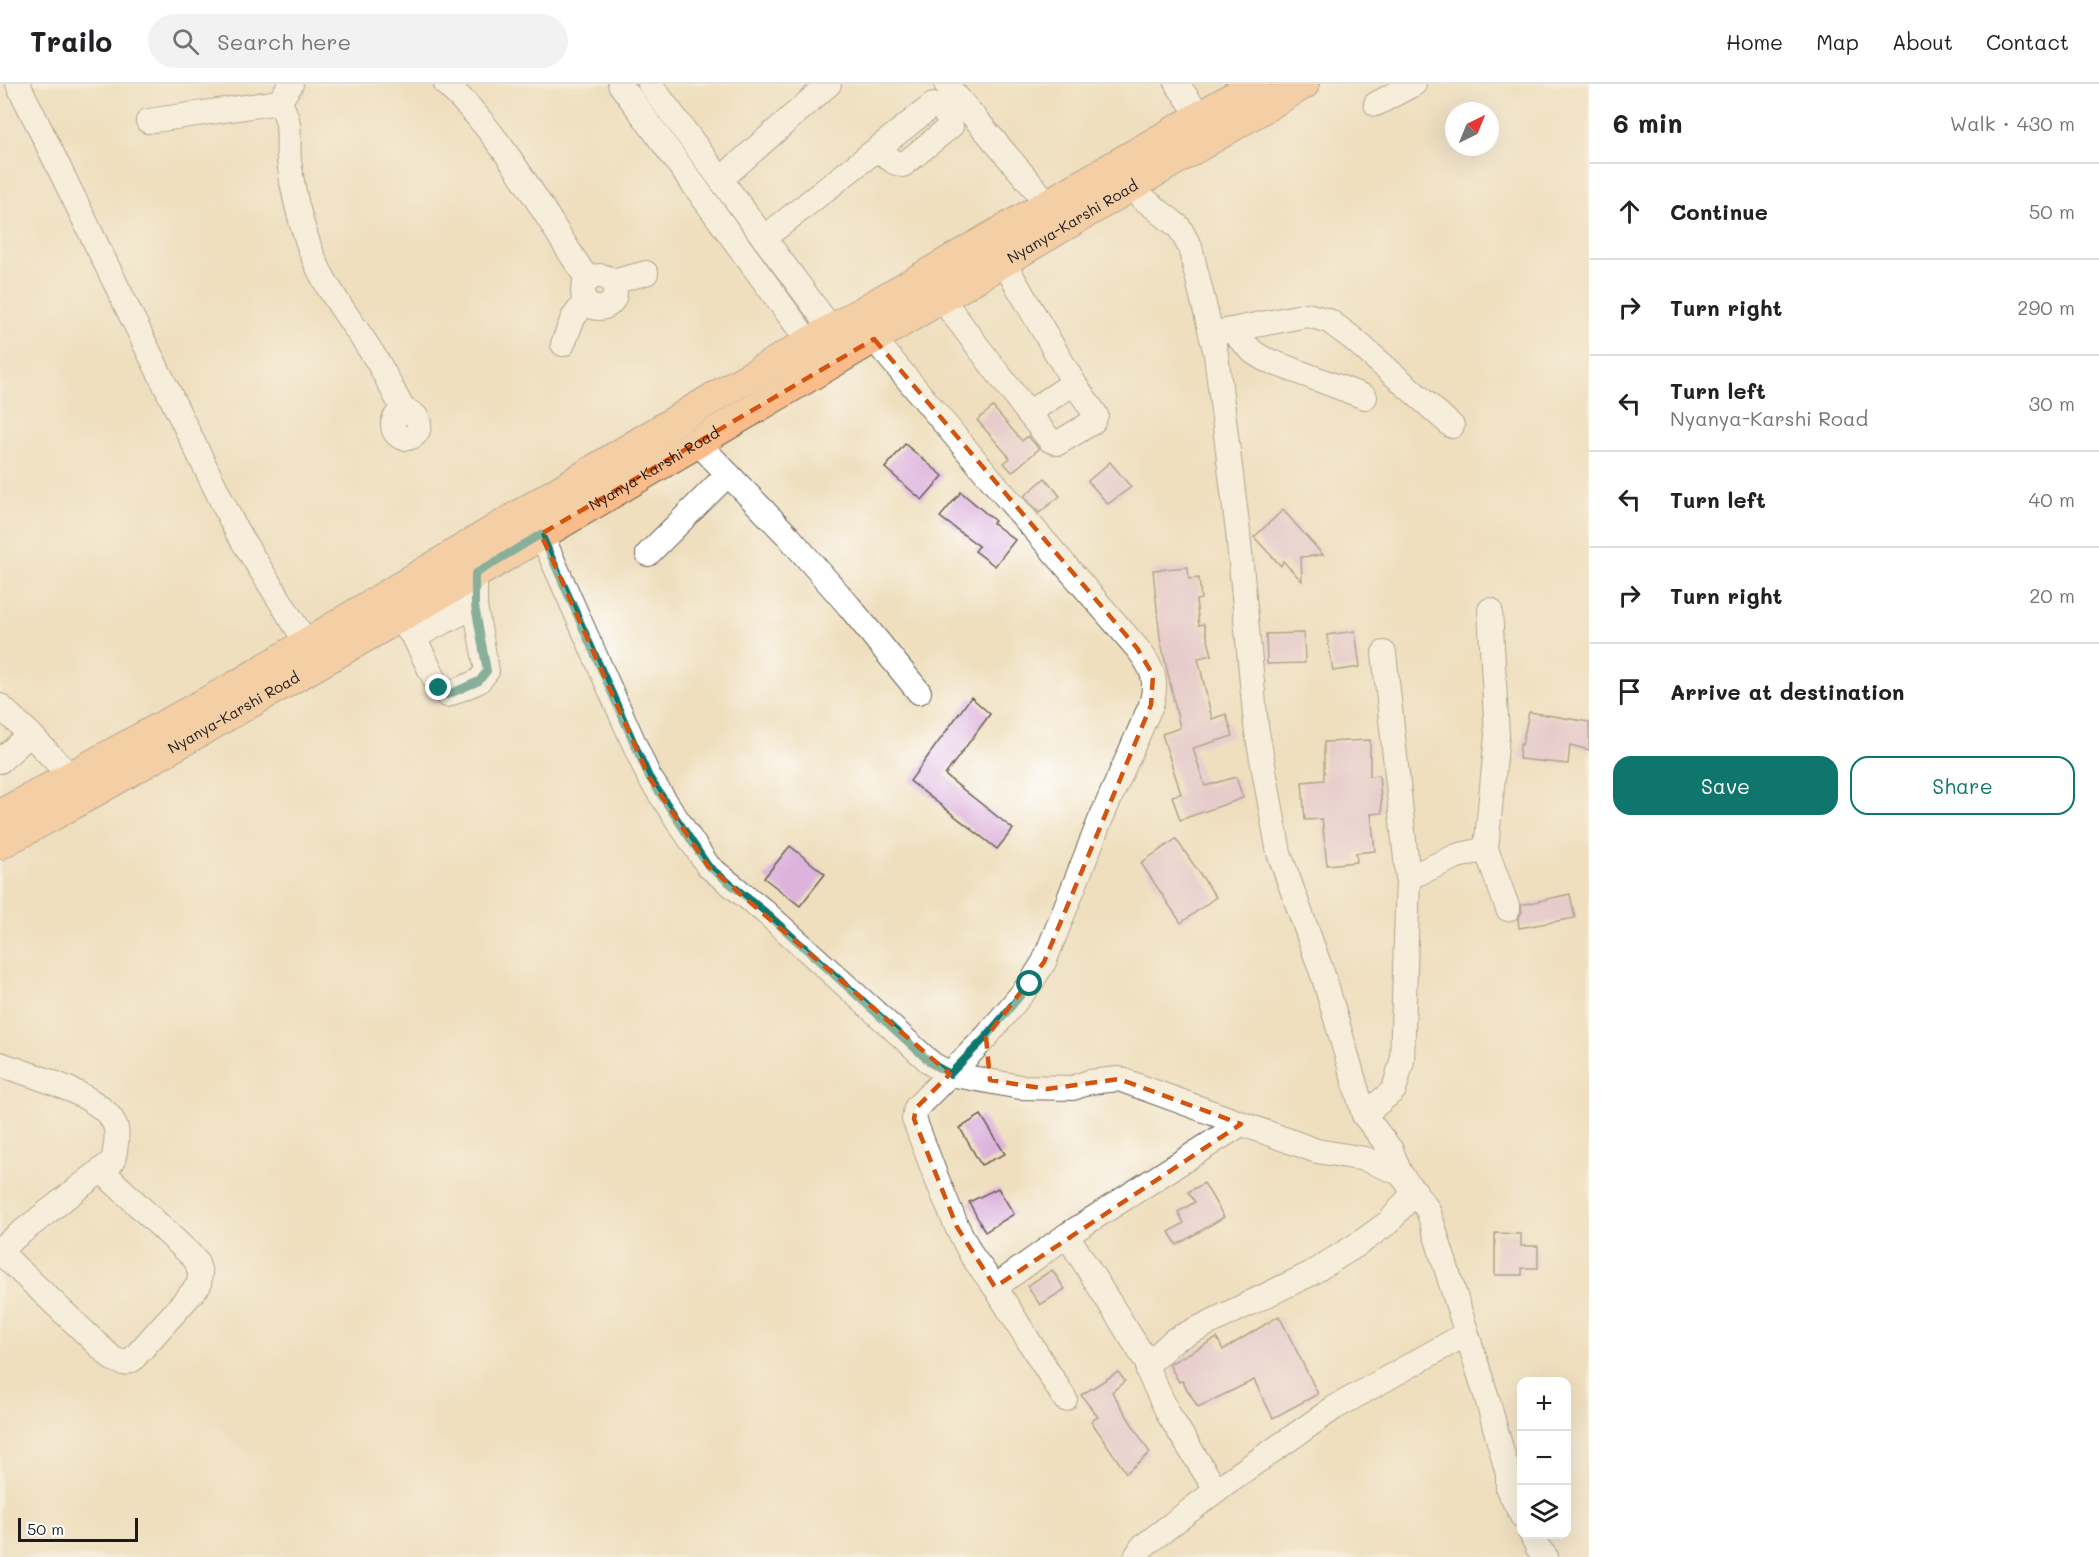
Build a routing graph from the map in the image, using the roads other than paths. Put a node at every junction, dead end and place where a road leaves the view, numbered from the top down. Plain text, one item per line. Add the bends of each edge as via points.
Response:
1 (18, 84) edge
2 (446, 84) edge
3 (620, 84) edge
4 (651, 84) edge
5 (829, 84) edge
6 (946, 84) edge
7 (1177, 84) edge
8 (1256, 84) edge
9 (1304, 84) edge
10 (1414, 84) edge
11 (285, 93) edge
12 (1376, 104) dead end
13 (1200, 117) junction
14 (148, 121) dead end
15 (879, 149) dead end
16 (721, 179) junction
17 (1130, 188) junction
18 (1048, 204) junction
19 (764, 238) junction
20 (1004, 262) junction
21 (646, 273) dead end
22 (587, 291) junction
23 (942, 299) junction
24 (1221, 332) junction
25 (820, 336) junction
26 (563, 344) dead end
27 (850, 353) junction
28 (1074, 383) junction
29 (1365, 397) dead end
30 (404, 411) dead end
31 (1028, 413) junction
32 (1452, 426) dead end
33 (698, 443) junction
34 (728, 474) junction
35 (541, 534) junction
36 (648, 554) dead end
37 (475, 574) junction
38 (475, 606) junction
39 (1490, 610) dead end
40 (407, 612) junction
41 (307, 644) junction
42 (1384, 653) dead end
43 (919, 692) dead end
44 (0, 706) edge
45 (30, 734) junction
46 (0, 761) edge
47 (70, 777) junction
48 (3, 810) edge
49 (0, 844) edge
50 (1486, 849) junction
51 (1408, 878) junction
52 (1508, 909) dead end
53 (986, 1037) junction
54 (0, 1064) edge
55 (950, 1074) junction
56 (990, 1080) junction
57 (1364, 1115) junction
58 (1241, 1124) junction
59 (101, 1170) junction
60 (1408, 1182) junction
61 (1067, 1235) junction
62 (0, 1250) edge
63 (995, 1287) junction
64 (1466, 1334) junction
65 (1148, 1364) junction
66 (1065, 1399) dead end
67 (1216, 1490) junction
68 (1517, 1508) edge
69 (1534, 1539) edge
70 (1136, 1557) edge
71 (1546, 1557) edge

1 - 41 street via 236,530
2 - 22 street via 500,144
3 - 25 street
4 - 16 street
5 - 16 street
6 - 18 street
7 - 13 street
8 - 13 main road, Nyanya-Karshi Road
9 - 17 main road, Nyanya-Karshi Road
10 - 12 street
11 - 14 street
11 - 30 street via 289,158 310,249 337,305 376,359
13 - 18 main road, Nyanya-Karshi Road
15 - 19 street
16 - 19 street
17 - 20 main road, Nyanya-Karshi Road
17 - 24 street via 1179,227
18 - 25 main road, Nyanya-Karshi Road
19 - 25 street
20 - 23 main road, Nyanya-Karshi Road
20 - 28 street
21 - 22 street via 612,282 603,276 592,277
22 - 26 street
23 - 27 main road, Nyanya-Karshi Road
23 - 31 street
24 - 29 street via 1264,359
24 - 32 street via 1307,315 1329,321
24 - 57 street via 1216,354 1256,726 1279,853 1325,981
25 - 27 street
25 - 40 main road, Nyanya-Karshi Road via 718,395
27 - 33 main road, Nyanya-Karshi Road
27 - 53 street via 1001,491 1137,648 1153,675 1155,692 1151,705 1044,962
28 - 31 street
28 - 31 street via 1096,415 1093,422 1058,443 1050,440
33 - 34 street
33 - 35 main road, Nyanya-Karshi Road
34 - 36 street
34 - 43 street via 788,536
35 - 37 main road, Nyanya-Karshi Road
35 - 55 street via 649,777 708,866 764,911 932,1064
37 - 38 street
37 - 40 main road, Nyanya-Karshi Road
38 - 40 street
38 - 40 street via 487,671 479,681 447,695 439,688
39 - 50 street via 1497,736
40 - 41 main road, Nyanya-Karshi Road
40 - 49 main road, Nyanya-Karshi Road
41 - 47 main road, Nyanya-Karshi Road
42 - 51 street
44 - 45 street
45 - 46 street
45 - 47 street
47 - 48 main road, Nyanya-Karshi Road
50 - 51 street via 1457,856
50 - 52 street
51 - 57 street via 1402,1061 1394,1090
53 - 55 street
53 - 56 street
54 - 59 street via 83,1095 104,1109 116,1127 116,1144 113,1161
55 - 56 street
55 - 63 street via 916,1108 914,1119 957,1227
56 - 58 street via 1047,1089 1119,1079
57 - 60 street via 1391,1150
58 - 60 street via 1317,1150 1365,1159
58 - 61 street
59 - 62 street
59 - 62 street via 196,1260 200,1273 199,1285 132,1360 123,1363 113,1359
60 - 64 street via 1428,1210
60 - 65 street via 1389,1222 1360,1243 1310,1274 1174,1340
61 - 63 street
61 - 65 street
63 - 66 street
64 - 67 street via 1334,1408
64 - 68 street via 1508,1474 1508,1490
65 - 67 street via 1169,1415
67 - 70 street via 1142,1547
69 - 71 street

